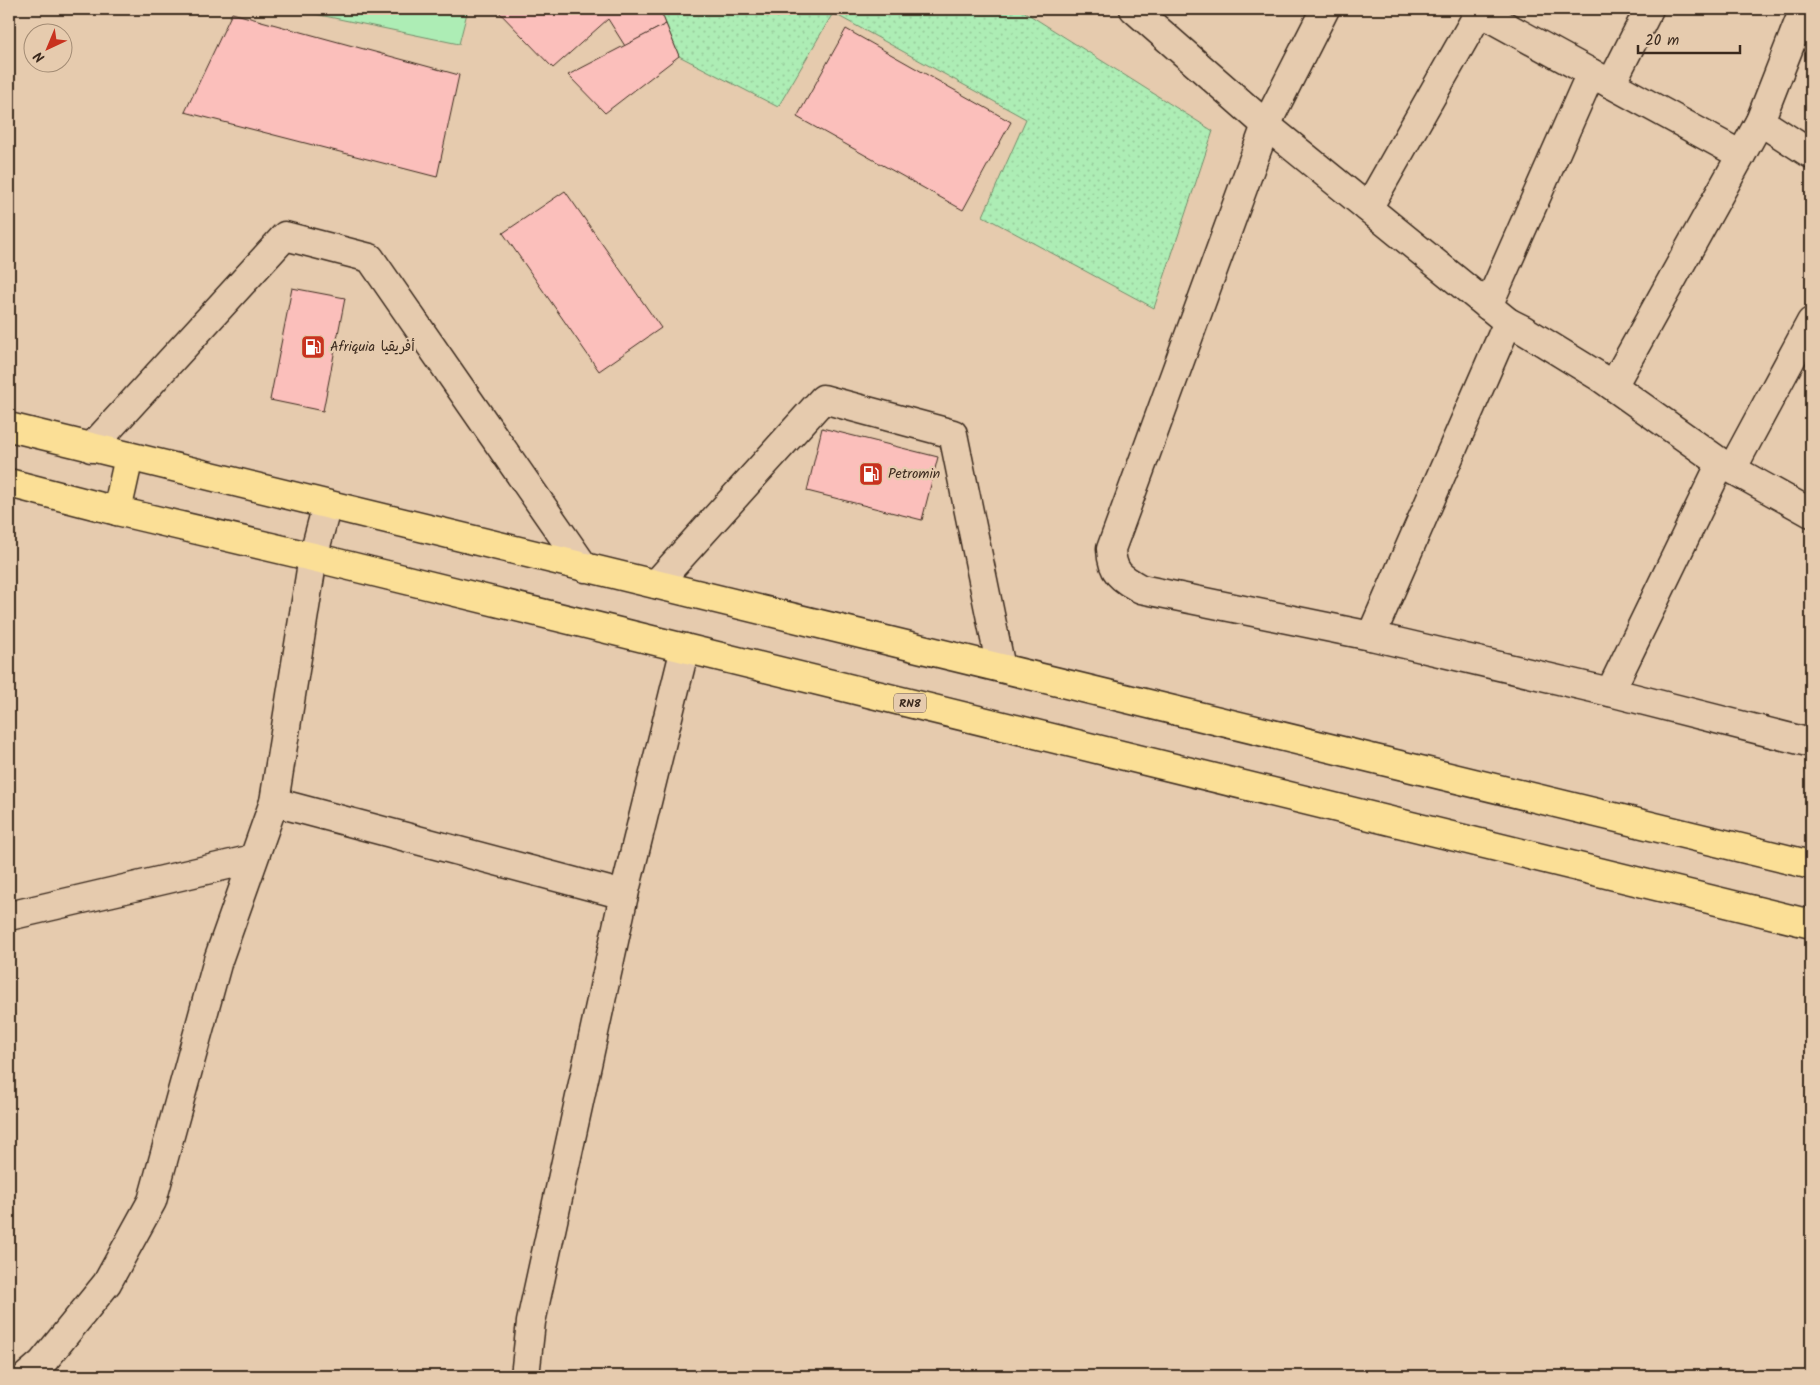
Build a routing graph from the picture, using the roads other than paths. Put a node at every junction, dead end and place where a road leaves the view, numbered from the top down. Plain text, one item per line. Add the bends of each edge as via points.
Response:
1 (1134, 9) edge
2 (1325, 9) edge
3 (1648, 9) edge
4 (1804, 9) edge
5 (1478, 10) edge
6 (1601, 79) junction
7 (1760, 121) junction
8 (1266, 125) junction
9 (1811, 154) edge
10 (1741, 155) junction
11 (1368, 208) junction
12 (1498, 314) junction
13 (1810, 328) edge
14 (1614, 386) junction
15 (9, 427) edge
16 (91, 448) junction
17 (129, 457) junction
18 (1726, 466) junction
19 (9, 483) edge
20 (327, 505) junction
21 (117, 511) junction
22 (1811, 513) edge
23 (314, 557) junction
24 (585, 568) junction
25 (656, 584) junction
26 (1371, 636) junction
27 (685, 648) junction
28 (1001, 668) junction
29 (1610, 692) junction
30 (1811, 743) edge
31 (274, 802) junction
32 (253, 859) junction
33 (1811, 864) edge
34 (624, 895) junction
35 (9, 916) edge
36 (1811, 924) edge
37 (27, 1376) edge
38 (525, 1376) edge

1 - 8 street
2 - 8 street
3 - 6 street
4 - 7 street
5 - 6 street
5 - 11 street
6 - 10 street
6 - 12 street
7 - 9 street
7 - 10 street
8 - 11 street
8 - 26 street via 1111,549 1112,564 1122,579 1141,589
10 - 14 street
11 - 12 street
12 - 14 street
12 - 26 street
13 - 18 street
14 - 18 street
15 - 16 main road
16 - 17 main road
16 - 24 street via 285,236 370,258
17 - 20 main road
17 - 21 main road
18 - 22 street
18 - 29 street
19 - 21 main road, RN8
20 - 23 street
20 - 24 main road
21 - 23 main road, RN8
23 - 27 main road, RN8
23 - 31 street
24 - 25 main road
25 - 28 main road
25 - 28 street via 823,399 953,434
26 - 29 street
27 - 34 street
27 - 36 main road, RN8
28 - 33 main road
29 - 30 street
31 - 32 street
31 - 34 street
32 - 35 street
32 - 37 street via 218,960 152,1201 107,1284
34 - 38 street via 531,1322

